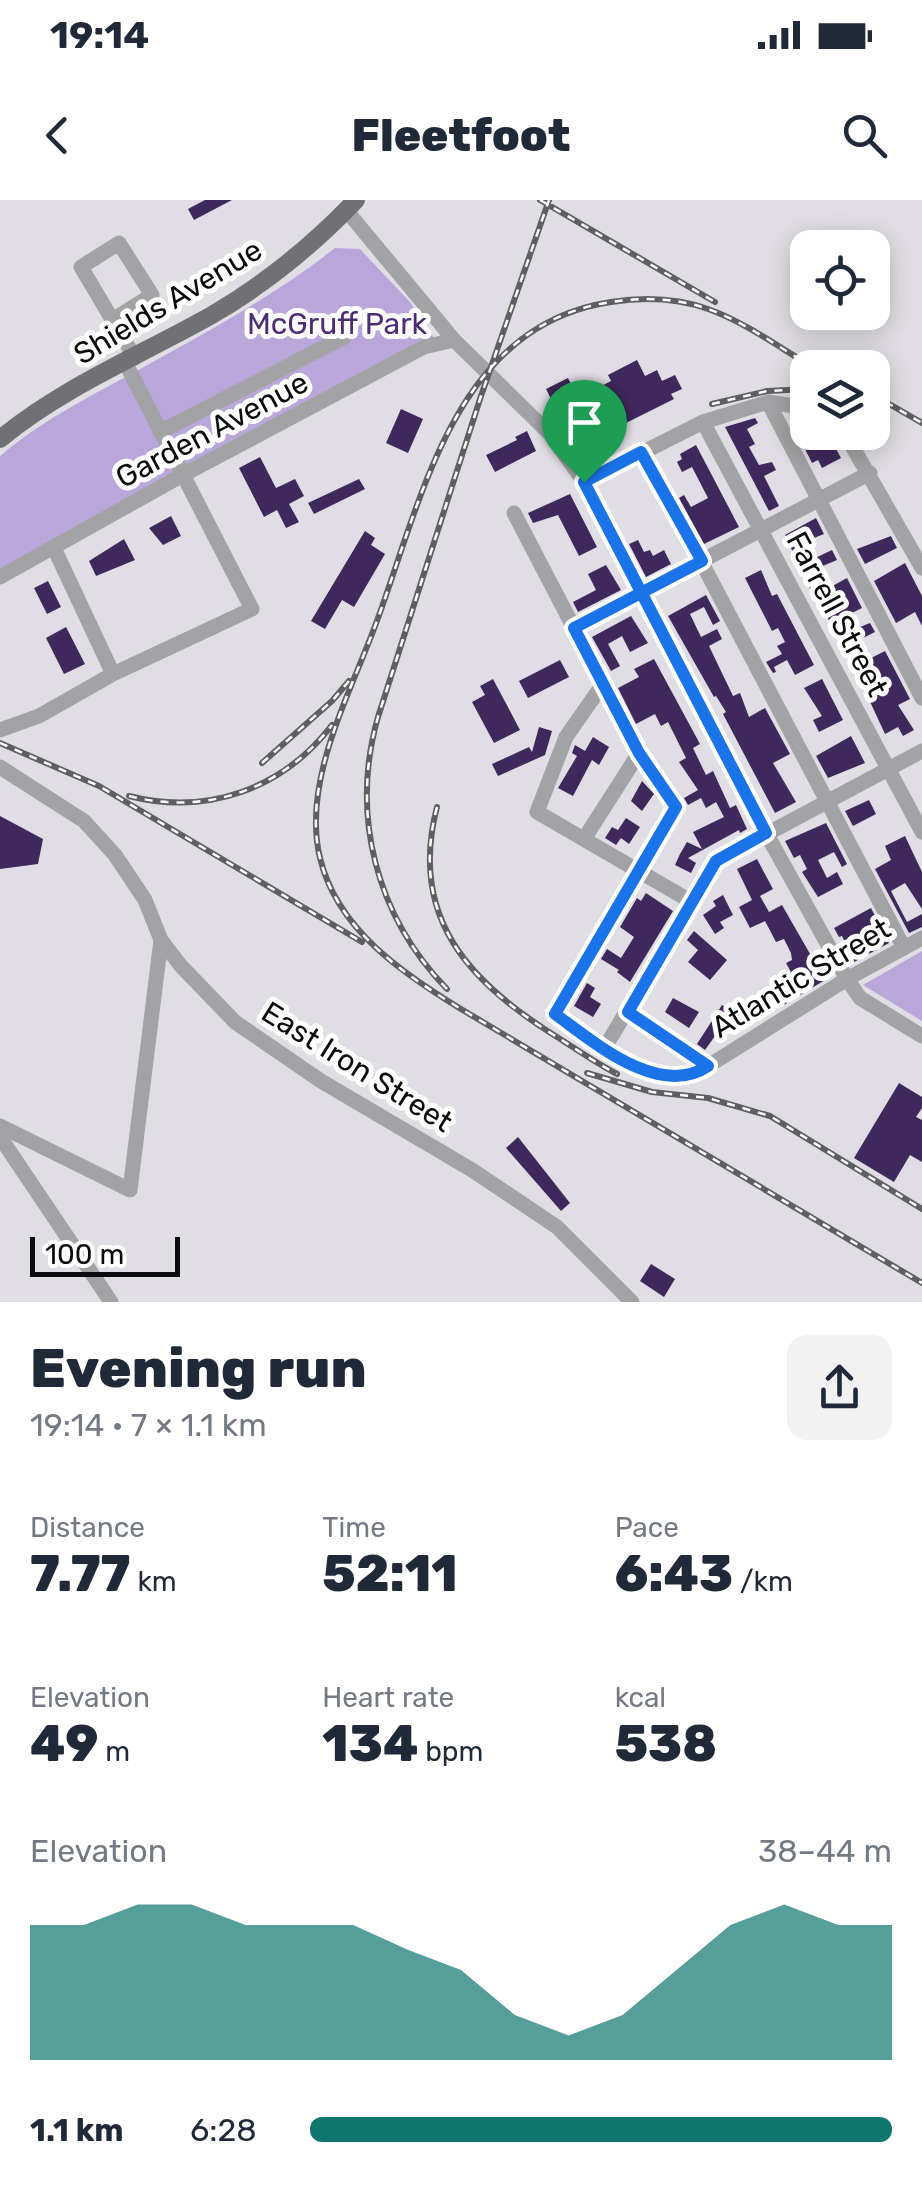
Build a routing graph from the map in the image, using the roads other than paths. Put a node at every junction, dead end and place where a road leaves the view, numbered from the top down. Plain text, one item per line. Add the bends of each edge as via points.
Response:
1 (351, 205) edge
2 (114, 319) junction
3 (344, 337) dead end
4 (454, 340) junction
5 (130, 360) junction
6 (768, 402) junction
7 (790, 405) edge
8 (703, 422) junction
9 (160, 432) junction
10 (0, 440) edge
11 (855, 450) edge
12 (641, 452) junction
13 (870, 473) junction
14 (182, 476) junction
15 (584, 482) junction
16 (818, 500) junction
17 (514, 513) dead end
18 (761, 530) junction
19 (54, 548) junction
20 (702, 561) junction
21 (922, 568) edge
22 (0, 578) edge
23 (641, 592) junction
24 (574, 628) junction
25 (114, 674) junction
26 (603, 684) junction
27 (922, 698) edge
28 (0, 730) edge
29 (922, 751) edge
30 (639, 753) junction
31 (0, 767) edge
32 (888, 768) junction
33 (828, 800) junction
34 (922, 832) edge
35 (766, 833) junction
36 (584, 839) junction
37 (640, 871) junction
38 (692, 902) junction
39 (922, 938) edge
40 (161, 940) junction
41 (904, 948) junction
42 (846, 979) junction
43 (628, 1012) junction
44 (922, 1036) edge
45 (604, 1049) junction
46 (708, 1066) junction
47 (0, 1126) edge
48 (0, 1138) edge
49 (111, 1302) edge
50 (632, 1302) edge

1 - 4 street
1 - 5 main road, Shields Avenue via 258,286
2 - 2 street via 81,267 119,244 152,295
2 - 5 street
3 - 9 street
4 - 14 street, Garden Avenue via 424,347
4 - 15 street via 542,425
5 - 9 street
5 - 10 main road, Shields Avenue via 52,402
6 - 7 street
6 - 8 street
6 - 16 street
8 - 12 street
8 - 18 street, Farrell Street
9 - 14 street
11 - 13 street
12 - 15 street
12 - 20 street
13 - 16 street
13 - 21 street
14 - 19 street, Garden Avenue
14 - 25 street via 252,609
15 - 23 street
16 - 18 street
16 - 27 street
17 - 24 street
18 - 20 street
18 - 32 street, Farrell Street
19 - 22 street, Garden Avenue
19 - 25 street
20 - 23 street
20 - 33 street
23 - 24 street
23 - 35 street
24 - 26 street
25 - 28 street
26 - 30 street
26 - 36 street via 566,737 537,812
29 - 32 street
30 - 36 street
30 - 37 street via 676,807
31 - 40 street, East Iron Street via 94,832 145,900
32 - 33 street
32 - 34 street, Farrell Street
33 - 35 street
33 - 41 street
35 - 38 street via 716,861
35 - 42 street
36 - 37 street
37 - 38 street
37 - 45 street via 555,1014
38 - 43 street
39 - 41 street, Atlantic Street
40 - 47 street via 130,1190
40 - 50 street, East Iron Street via 235,1022 557,1227
41 - 42 street, Atlantic Street
42 - 44 street via 860,998
42 - 46 street, Atlantic Street
43 - 45 street
43 - 46 street
45 - 46 street via 635,1068 674,1076
48 - 49 street

